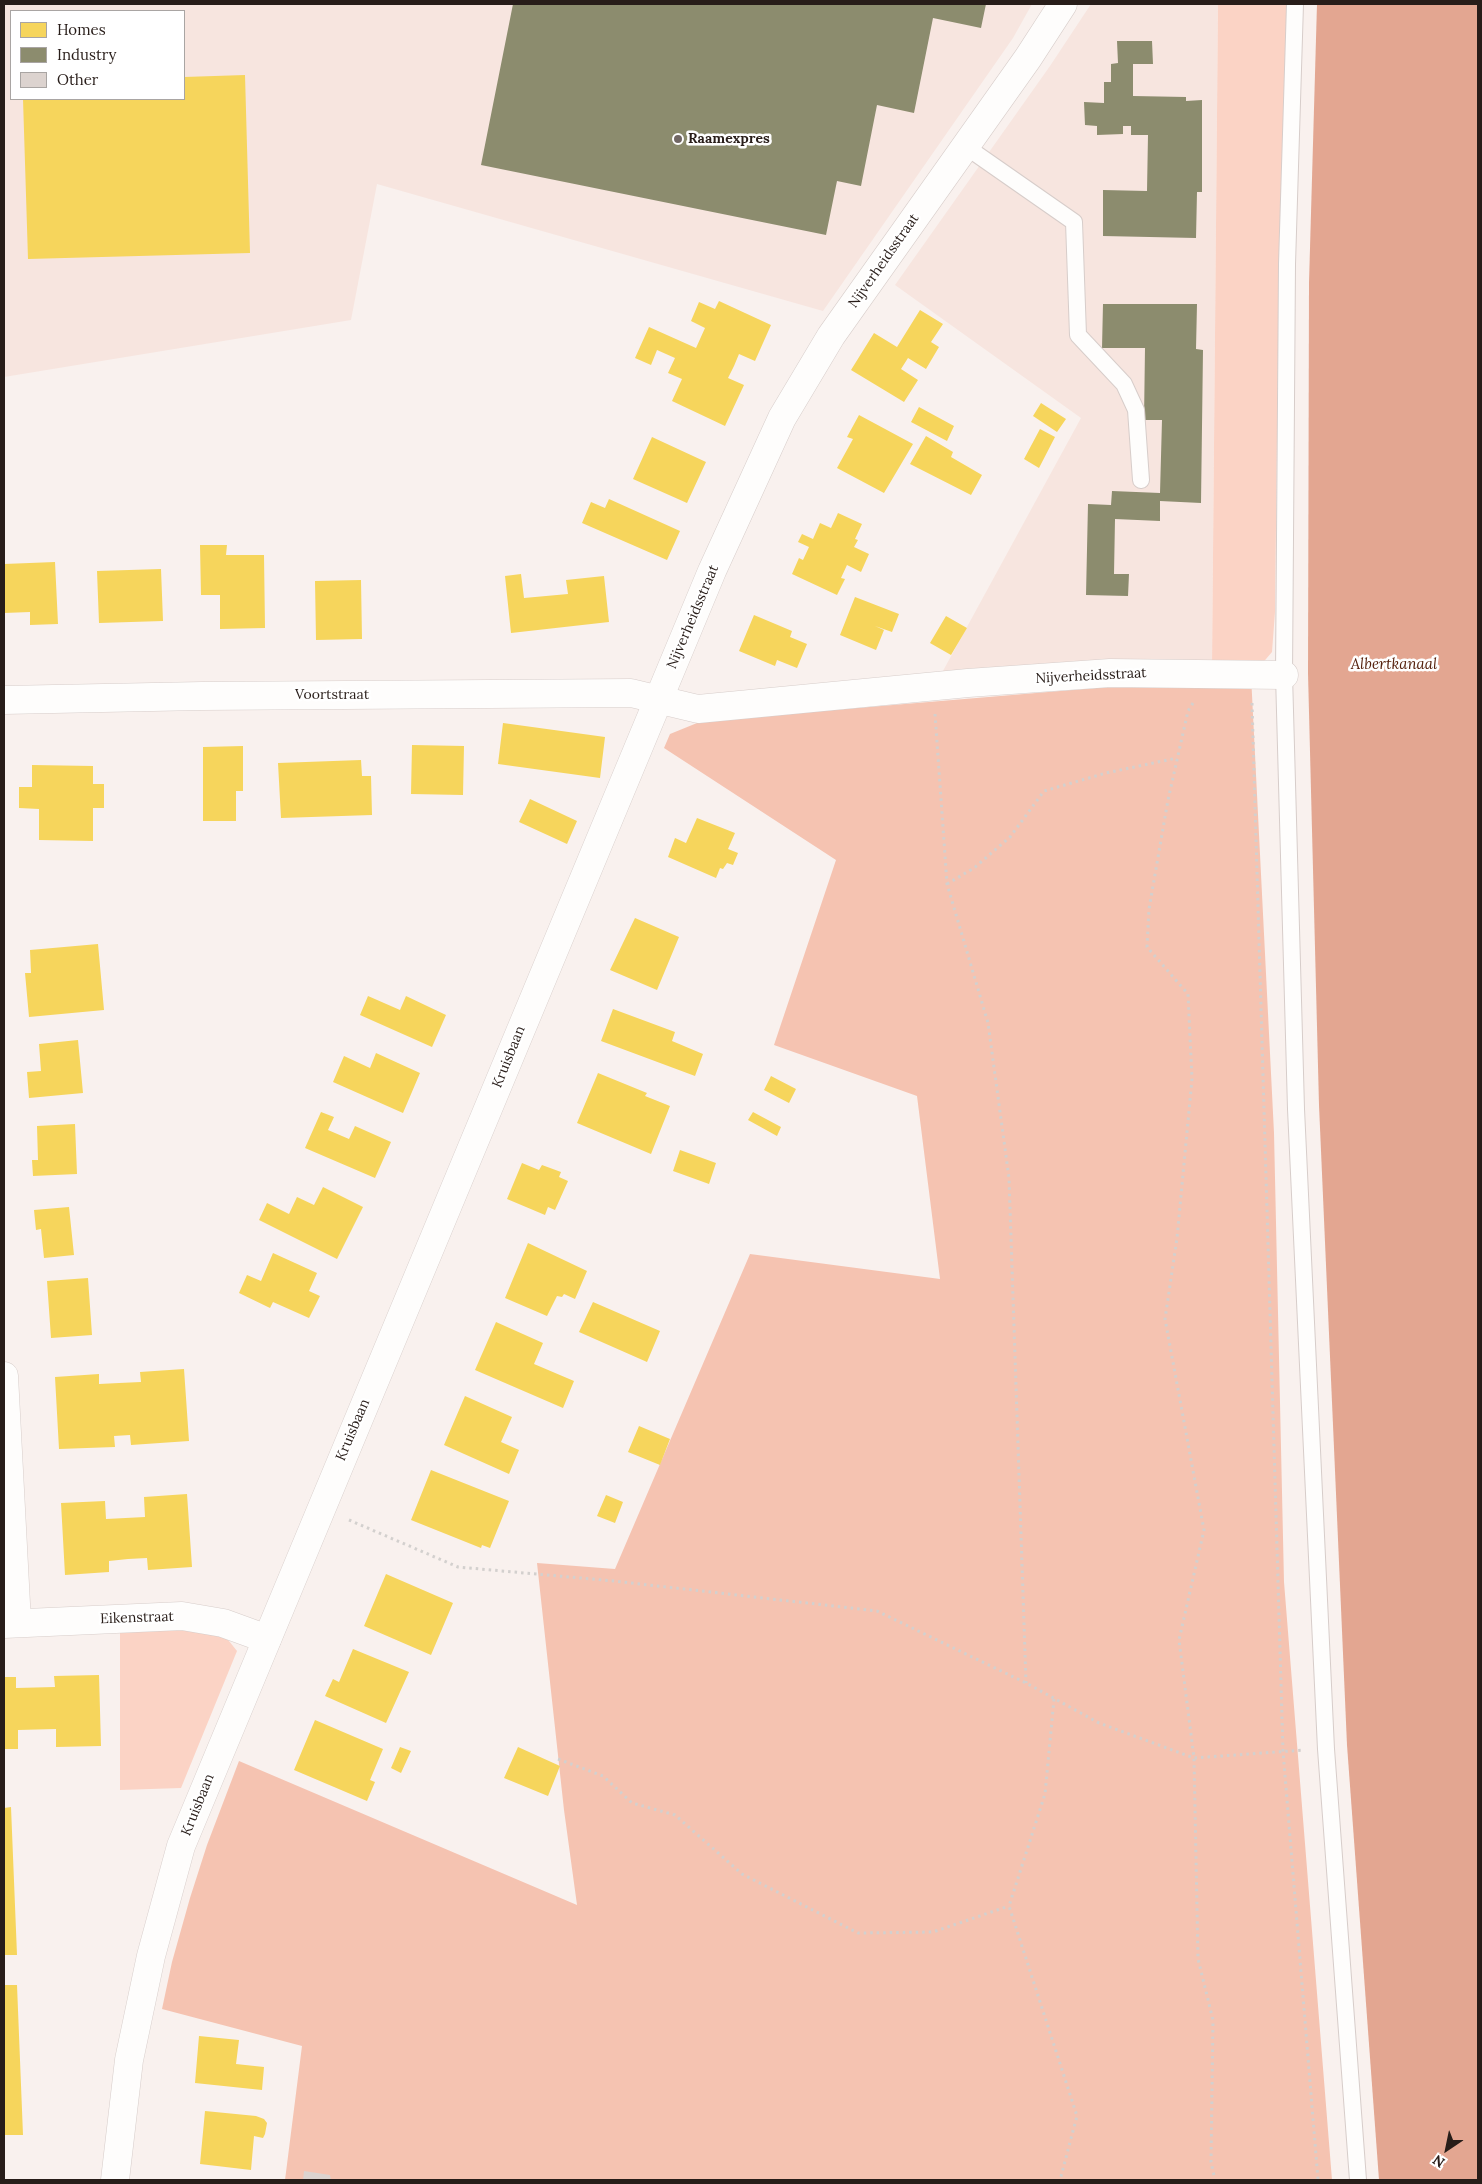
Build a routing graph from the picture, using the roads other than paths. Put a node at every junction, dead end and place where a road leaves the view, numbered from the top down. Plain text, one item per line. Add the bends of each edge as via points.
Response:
1 (1063, 4) edge
2 (1295, 4) edge
3 (965, 146) junction
4 (1141, 480) dead end
5 (1284, 675) junction
6 (4, 700) edge
7 (658, 700) junction
8 (4, 1376) edge
9 (11, 1623) edge
10 (267, 1639) junction
11 (116, 2180) edge
12 (1358, 2180) edge

1 - 3 street, Nijverheidsstraat
2 - 5 lane via 1287,264
3 - 4 lane via 1074,222 1078,335 1124,384 1136,410
3 - 7 street, Nijverheidsstraat via 831,336 782,418
5 - 7 street, Nijverheidsstraat via 1110,673 698,709
5 - 12 lane via 1296,1109 1326,1749
6 - 7 street, Voortstraat via 631,693
7 - 10 street, Kruisbaan
8 - 9 street
9 - 10 street, Eikenstraat via 182,1616 223,1623
10 - 11 street, Kruisbaan via 181,1846 151,1956 129,2060

